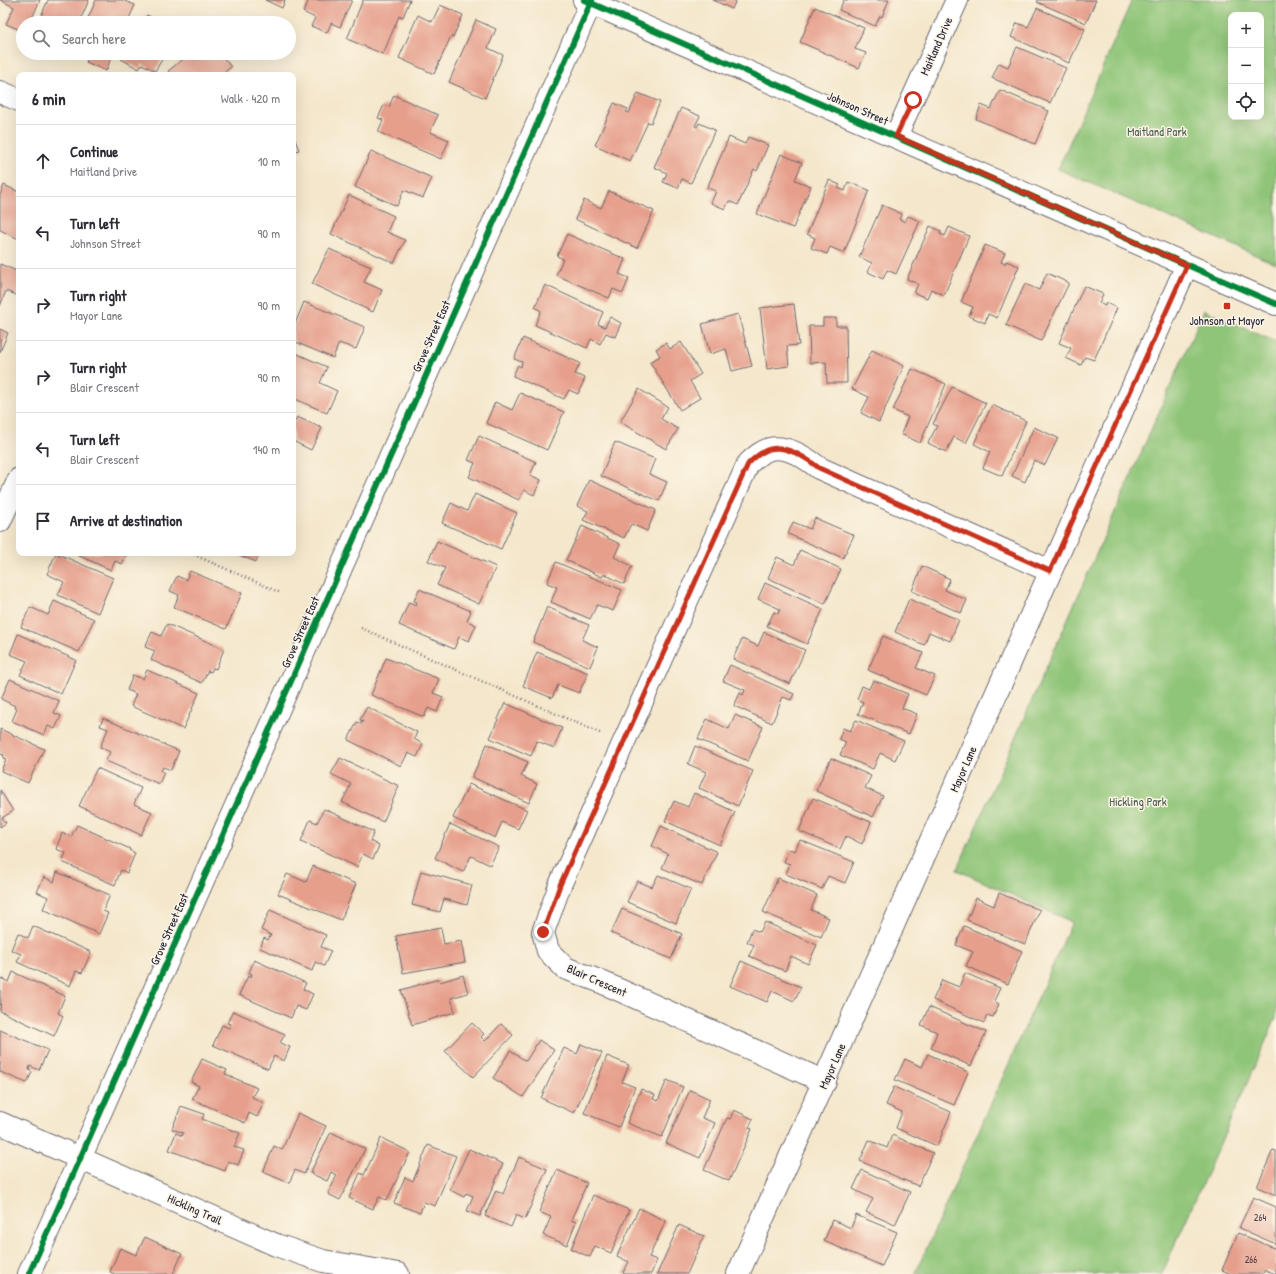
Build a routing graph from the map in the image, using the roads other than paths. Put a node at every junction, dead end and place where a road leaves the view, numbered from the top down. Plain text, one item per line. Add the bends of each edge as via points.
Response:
1 (957, 0) edge
2 (589, 1) edge
3 (0, 92) edge
4 (16, 99) edge
5 (896, 136) junction
6 (1187, 265) junction
7 (1276, 304) edge
8 (16, 486) edge
9 (0, 521) edge
10 (1050, 571) junction
11 (825, 1082) junction
12 (0, 1123) edge
13 (80, 1158) junction
14 (29, 1274) edge
15 (398, 1274) edge
16 (738, 1274) edge

1 - 5 street, Maitland Drive
2 - 5 street, Johnson Street
2 - 13 street, Grove Street East
3 - 4 street
5 - 6 street, Johnson Street
6 - 7 street, Johnson Street
6 - 10 street, Mayor Lane
8 - 9 street
10 - 11 street, Mayor Lane
10 - 11 street, Blair Crescent via 819,468 803,456 782,449 764,451 748,464 560,885 543,932 548,951 565,968
11 - 16 street, Mayor Lane
12 - 13 street, Hickling Trail
13 - 14 street, Grove Street East
13 - 15 street, Hickling Trail via 276,1245 329,1262

